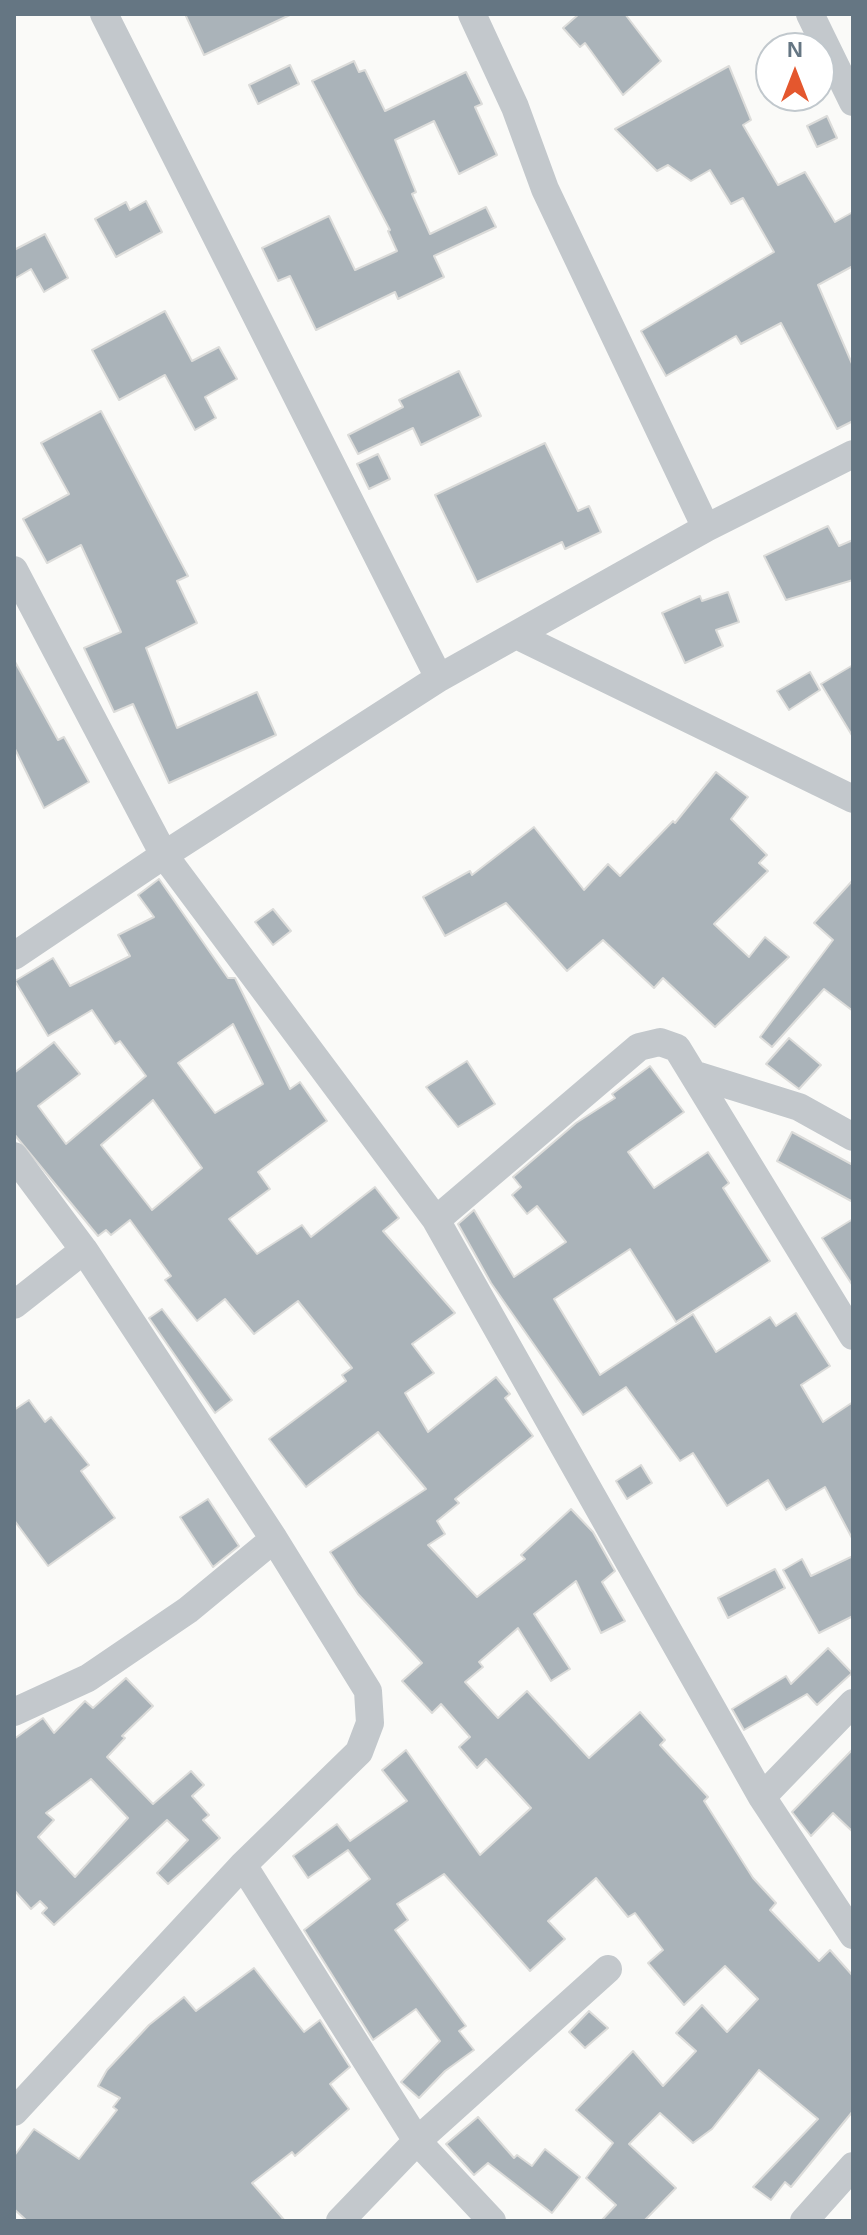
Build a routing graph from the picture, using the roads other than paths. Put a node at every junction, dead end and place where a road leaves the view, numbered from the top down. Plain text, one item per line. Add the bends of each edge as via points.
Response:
1 (104, 14) edge
2 (472, 14) edge
3 (810, 14) edge
4 (853, 102) edge
5 (853, 454) edge
6 (706, 528) junction
7 (14, 570) edge
8 (516, 635) junction
9 (439, 678) junction
10 (853, 799) edge
11 (164, 855) junction
12 (14, 956) edge
13 (693, 1074) junction
14 (853, 1137) edge
15 (14, 1156) edge
16 (436, 1220) junction
17 (84, 1250) junction
18 (14, 1305) edge
19 (853, 1336) edge
20 (274, 1539) junction
21 (853, 1703) edge
22 (14, 1712) edge
23 (762, 1797) junction
24 (243, 1865) junction
25 (853, 1935) edge
26 (608, 1969) dead end
27 (14, 2112) edge
28 (417, 2141) junction
29 (853, 2166) edge
30 (340, 2221) edge
31 (492, 2221) edge
32 (804, 2221) edge

1 - 9 street
2 - 6 street via 545,189
3 - 4 street
5 - 6 street
6 - 8 street
7 - 11 street
8 - 9 street
8 - 10 street
9 - 11 street
11 - 12 street
11 - 16 street
13 - 14 street via 799,1107
13 - 16 street via 677,1048 660,1042 639,1047
13 - 19 street
15 - 17 street
16 - 23 street
17 - 18 street
17 - 20 street
20 - 22 street via 188,1610 88,1678
20 - 24 street via 368,1691 370,1723 359,1752
21 - 23 street
23 - 25 street
24 - 27 street
24 - 28 street
26 - 28 street
28 - 30 street
28 - 31 street
29 - 32 street

